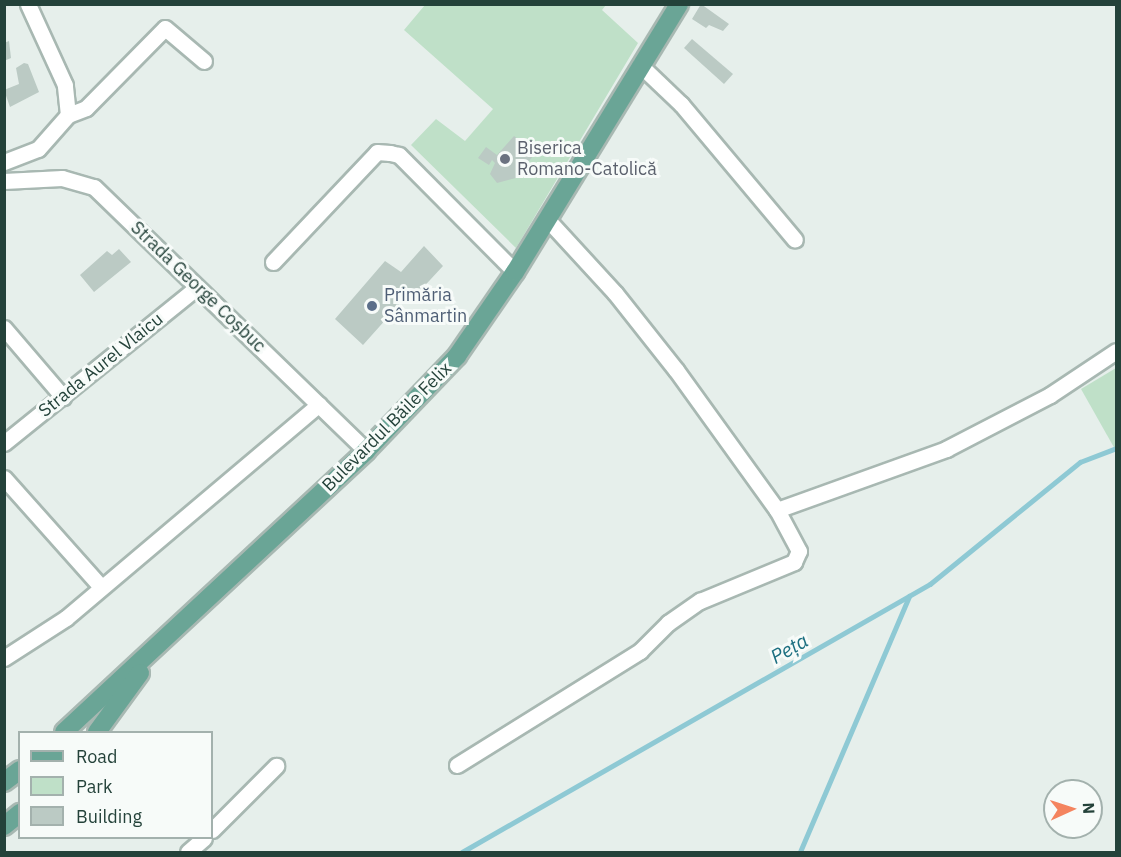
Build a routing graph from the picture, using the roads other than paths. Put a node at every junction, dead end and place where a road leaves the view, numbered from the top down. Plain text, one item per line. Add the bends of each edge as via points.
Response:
1 (28, 4) edge
2 (679, 4) edge
3 (204, 61) dead end
4 (640, 65) junction
5 (68, 115) junction
6 (4, 162) edge
7 (4, 181) edge
8 (546, 218) junction
9 (795, 240) dead end
10 (273, 262) dead end
11 (515, 272) junction
12 (197, 287) junction
13 (4, 328) edge
14 (1116, 351) edge
15 (63, 397) junction
16 (319, 404) junction
17 (4, 443) edge
18 (366, 451) junction
19 (4, 478) edge
20 (777, 510) junction
21 (101, 587) junction
22 (153, 653) junction
23 (4, 658) edge
24 (65, 731) edge
25 (97, 731) edge
26 (457, 765) dead end
27 (276, 766) dead end
28 (18, 772) edge
29 (4, 782) edge
30 (18, 815) edge
31 (4, 826) edge
32 (213, 829) edge
33 (202, 839) edge
34 (188, 852) edge

1 - 5 street via 65,85
2 - 4 main road, Bulevardul Băile Felix
3 - 5 street via 165,28 86,108
4 - 8 main road, Bulevardul Băile Felix
4 - 9 street via 681,104
5 - 6 street via 38,149
7 - 12 street, Strada George Coșbuc via 62,178 94,187
8 - 11 main road, Bulevardul Băile Felix
8 - 20 street via 615,293
10 - 11 street via 376,152 399,155
11 - 18 main road, Bulevardul Băile Felix via 457,356
12 - 15 street, Strada Aurel Vlaicu
12 - 16 street, Strada George Coșbuc
13 - 15 street
14 - 20 street via 1050,395 946,449
15 - 17 street, Strada Aurel Vlaicu
16 - 18 street, Strada George Coșbuc
16 - 21 street
18 - 22 main road, Bulevardul Băile Felix
19 - 21 street
20 - 26 street via 798,544 794,562 700,601 668,623 640,651
21 - 23 street via 43,635
22 - 24 main road, Bulevardul Băile Felix
22 - 25 main road
27 - 32 street
28 - 29 main road
30 - 31 main road
33 - 34 street

